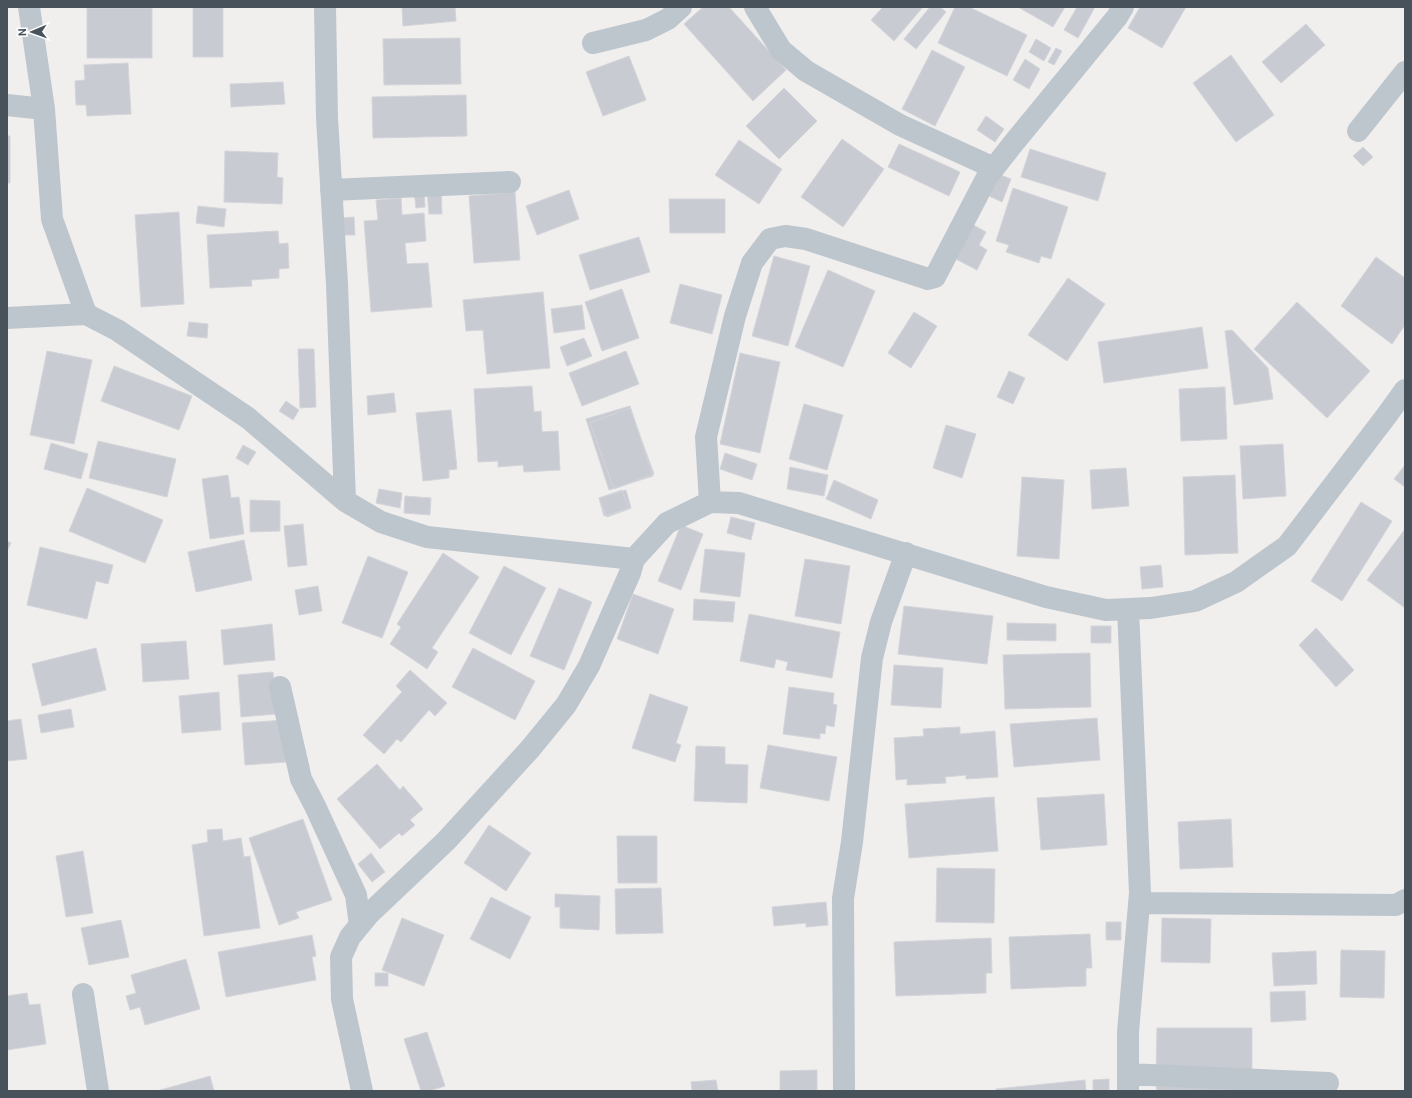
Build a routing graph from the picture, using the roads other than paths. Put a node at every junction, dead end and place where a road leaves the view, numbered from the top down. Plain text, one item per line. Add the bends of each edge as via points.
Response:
1 (29, 7) edge
2 (325, 7) edge
3 (681, 7) edge
4 (755, 7) edge
5 (1124, 7) edge
6 (593, 42) dead end
7 (1405, 72) edge
8 (7, 105) edge
9 (44, 109) junction
10 (1358, 131) dead end
11 (994, 168) junction
12 (510, 182) dead end
13 (331, 190) junction
14 (86, 314) junction
15 (7, 318) edge
16 (1405, 390) edge
17 (345, 500) junction
18 (710, 502) junction
19 (906, 553) junction
20 (634, 559) junction
21 (1128, 610) junction
22 (280, 687) dead end
23 (1405, 900) edge
24 (1139, 903) junction
25 (360, 925) junction
26 (83, 994) dead end
27 (1128, 1083) edge
28 (1328, 1083) dead end
29 (98, 1091) edge
30 (362, 1091) edge
31 (844, 1091) edge

1 - 9 street
2 - 13 street
3 - 6 street via 668,19 646,30
4 - 11 street via 782,50 806,71 900,125
5 - 11 street
7 - 10 street
8 - 9 street
9 - 14 street via 52,219
11 - 18 street via 935,277 928,279 806,239 784,236 770,239 752,263 737,308 706,437
12 - 13 street
13 - 17 street
14 - 15 street
14 - 17 street via 117,330 248,418
16 - 21 street via 1287,546 1236,582 1195,601
17 - 20 street via 381,522 427,537
18 - 19 street via 739,503
18 - 20 street via 667,523
19 - 21 street via 1046,596 1106,610
19 - 31 street via 881,622 872,658 852,842 843,898
20 - 25 street via 590,666 566,705 530,749 446,841
21 - 24 street
22 - 25 street via 301,779 356,895
23 - 24 street via 1396,906
24 - 27 street via 1128,1032
25 - 30 street via 350,937 341,957 342,999
26 - 29 street
27 - 28 street

